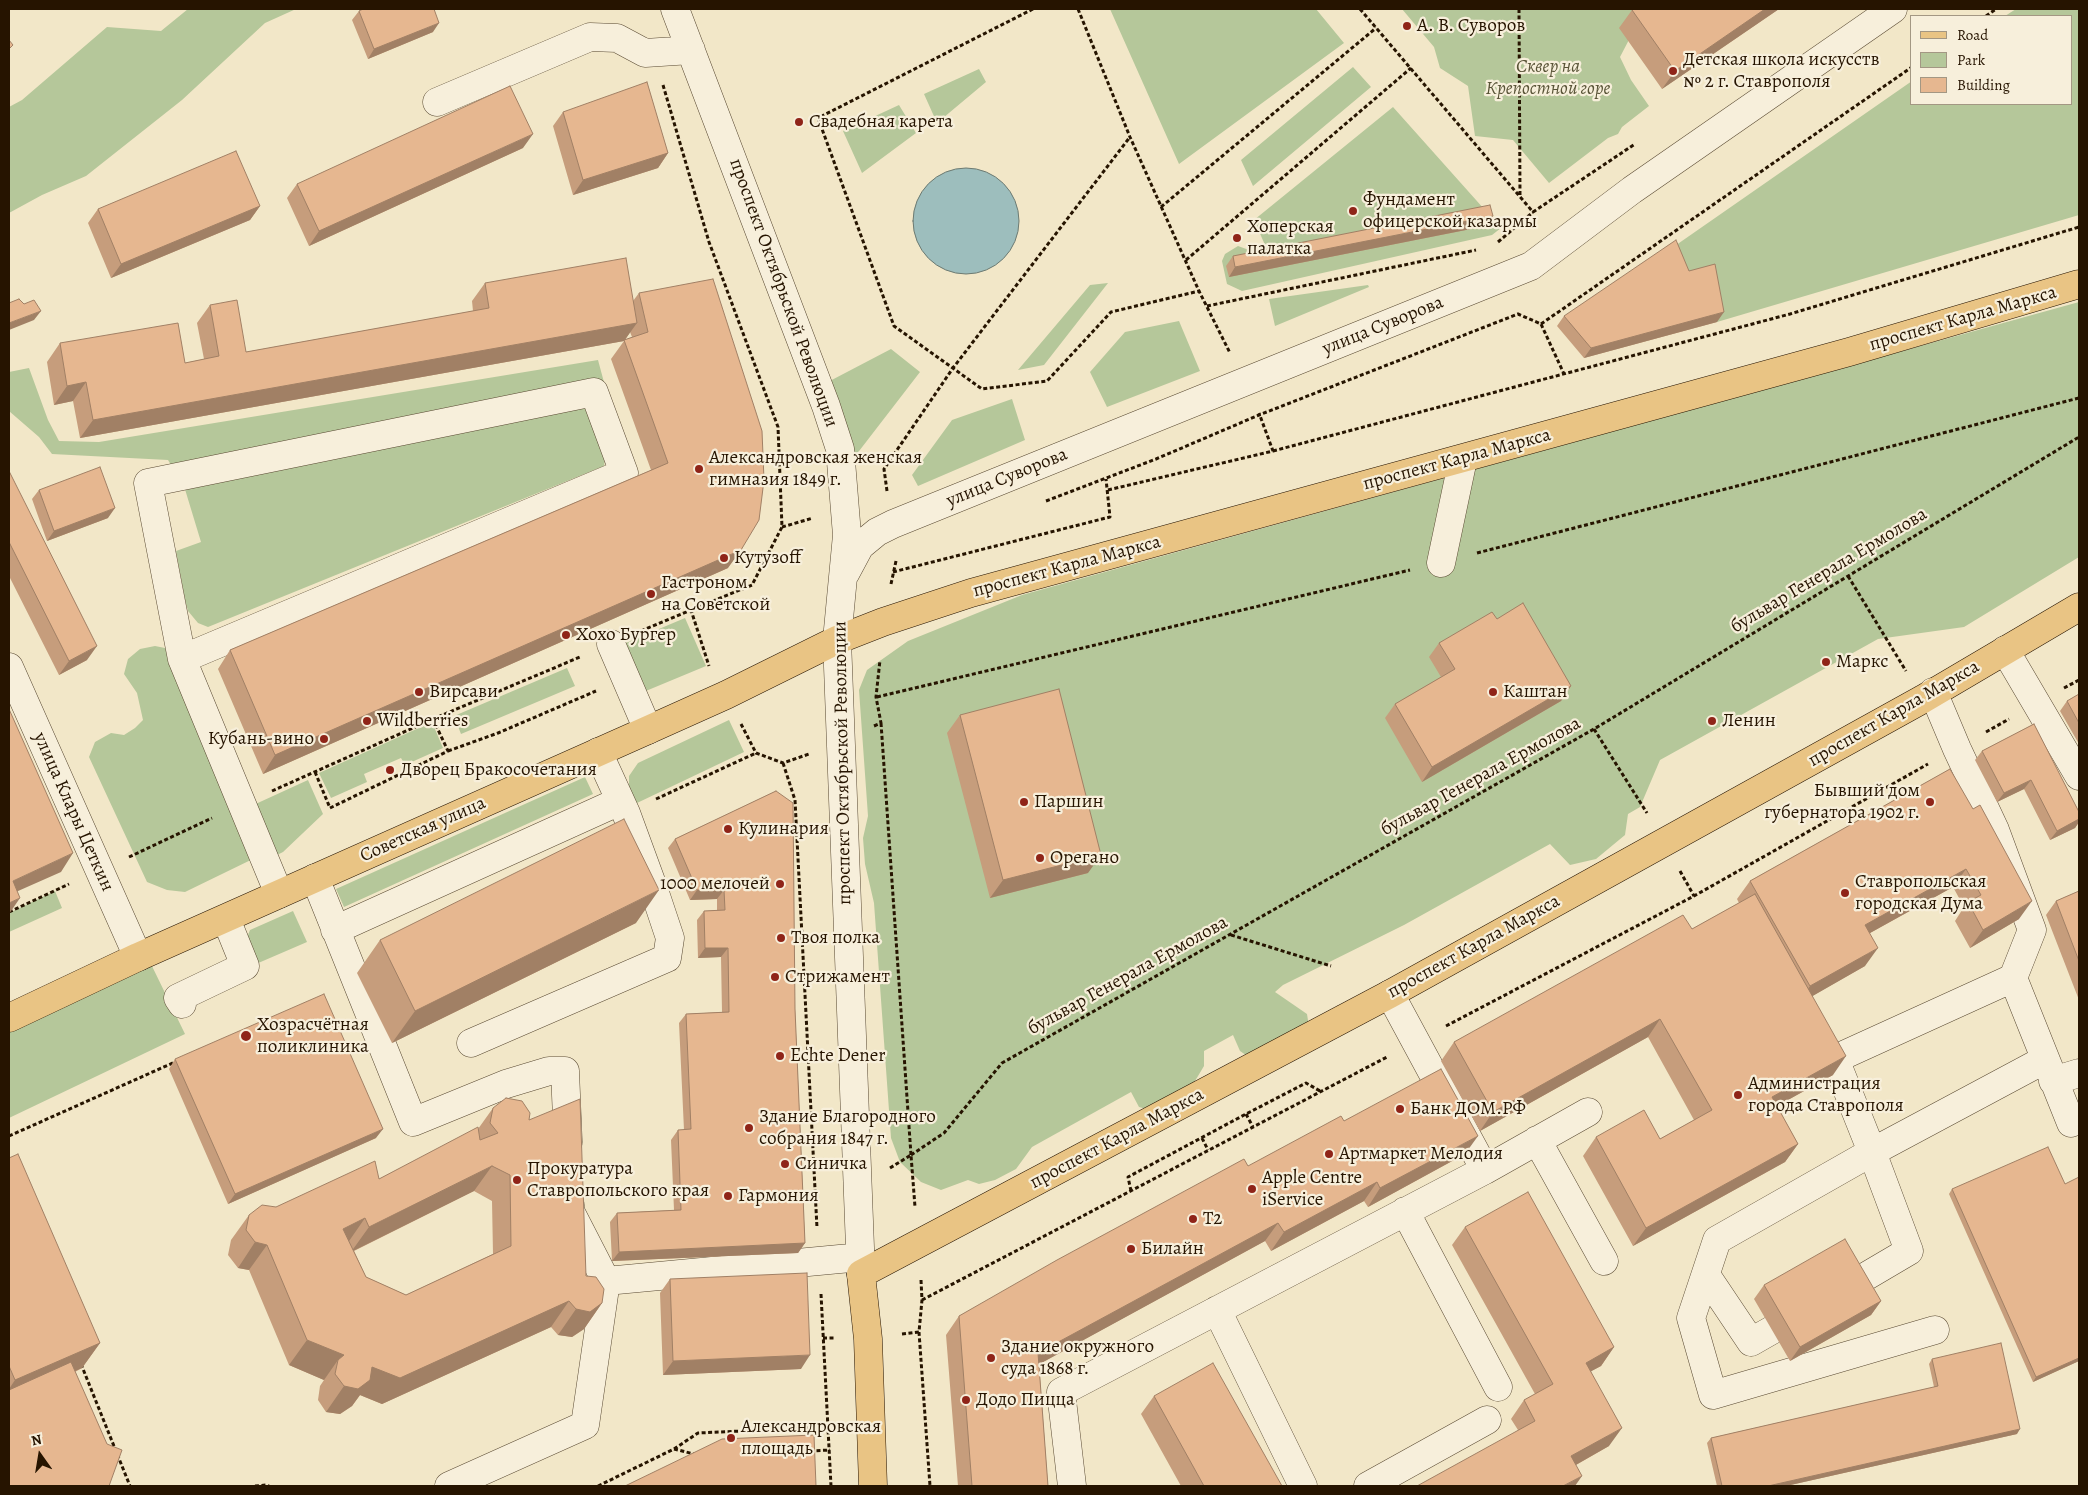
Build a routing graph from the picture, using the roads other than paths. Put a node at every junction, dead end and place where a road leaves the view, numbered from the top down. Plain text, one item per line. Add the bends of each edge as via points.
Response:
1 (675, 9) edge
2 (1893, 9) edge
3 (691, 50) junction
4 (437, 102) dead end
5 (2079, 284) edge
6 (1463, 458) junction
7 (1441, 563) road end
8 (843, 578) junction
9 (2079, 606) edge
10 (837, 640) junction
11 (611, 644) road end
12 (2005, 650) junction
13 (182, 659) junction
14 (9, 667) edge
15 (1928, 696) junction
16 (648, 730) junction
17 (598, 752) junction
18 (2079, 776) edge
19 (620, 801) junction
20 (315, 878) junction
21 (279, 894) junction
22 (226, 919) junction
23 (335, 930) junction
24 (138, 957) junction
25 (2013, 978) junction
26 (1390, 994) junction
27 (182, 1004) dead end
28 (9, 1018) edge
29 (471, 1043) edge
30 (2048, 1070) junction
31 (2079, 1073) edge
32 (1588, 1112) dead end
33 (2079, 1120) edge
34 (1537, 1140) junction
35 (1872, 1152) junction
36 (1485, 1170) junction
37 (1405, 1212) junction
38 (1604, 1262) dead end
39 (861, 1265) junction
40 (1706, 1275) junction
41 (606, 1281) junction
42 (1853, 1284) edge
43 (1217, 1310) junction
44 (1772, 1330) dead end
45 (1935, 1330) dead end
46 (1498, 1388) dead end
47 (1487, 1420) dead end
48 (449, 1486) edge
49 (874, 1486) edge
50 (1072, 1486) edge
51 (1303, 1486) edge
52 (1368, 1486) edge

1 - 3 street, проспект Октябрьской Революции
2 - 8 street, улица Суворова via 1632,190 1531,266 893,524 860,546
3 - 4 street via 645,53 617,38 590,37
3 - 8 street, проспект Октябрьской Революции via 840,449 847,535
5 - 6 main road, проспект Карла Маркса via 1849,352
6 - 7 street
6 - 10 main road, проспект Карла Маркса via 971,593
8 - 10 street, проспект Октябрьской Революции
9 - 12 main road, проспект Карла Маркса
10 - 16 main road, Советская улица
10 - 39 street, проспект Октябрьской Революции
11 - 16 street
12 - 15 main road, проспект Карла Маркса
12 - 18 street
13 - 13 street via 624,473 594,392 148,483
13 - 21 street
14 - 24 street, улица Клары Цеткин
15 - 25 street via 1957,748 1995,830 2032,930
15 - 26 main road, проспект Карла Маркса
16 - 17 main road, Советская улица
17 - 19 street
17 - 20 main road, Советская улица
19 - 23 street
19 - 29 street via 670,938 667,958
20 - 21 main road, Советская улица
20 - 23 street
21 - 22 main road, Советская улица
22 - 24 main road, Советская улица
22 - 27 street via 245,966 178,998
23 - 41 street via 413,1122 506,1084 549,1071 565,1071 570,1211
24 - 28 main road, Советская улица
25 - 30 street
25 - 35 street via 1835,1059
26 - 36 street
26 - 39 main road, проспект Карла Маркса
30 - 31 street
30 - 33 street via 2070,1123
30 - 35 street
32 - 34 street
34 - 36 street
34 - 38 street
35 - 40 street via 1717,1240
35 - 42 street via 1909,1251
36 - 37 street
37 - 43 street
37 - 46 street
39 - 41 street via 819,1260
39 - 49 main road, проспект Октябрьской Революции via 868,1339
40 - 44 street via 1751,1342
40 - 45 street via 1691,1318 1713,1395
41 - 48 street via 585,1426
43 - 50 street via 1062,1392
43 - 51 street
47 - 52 street

